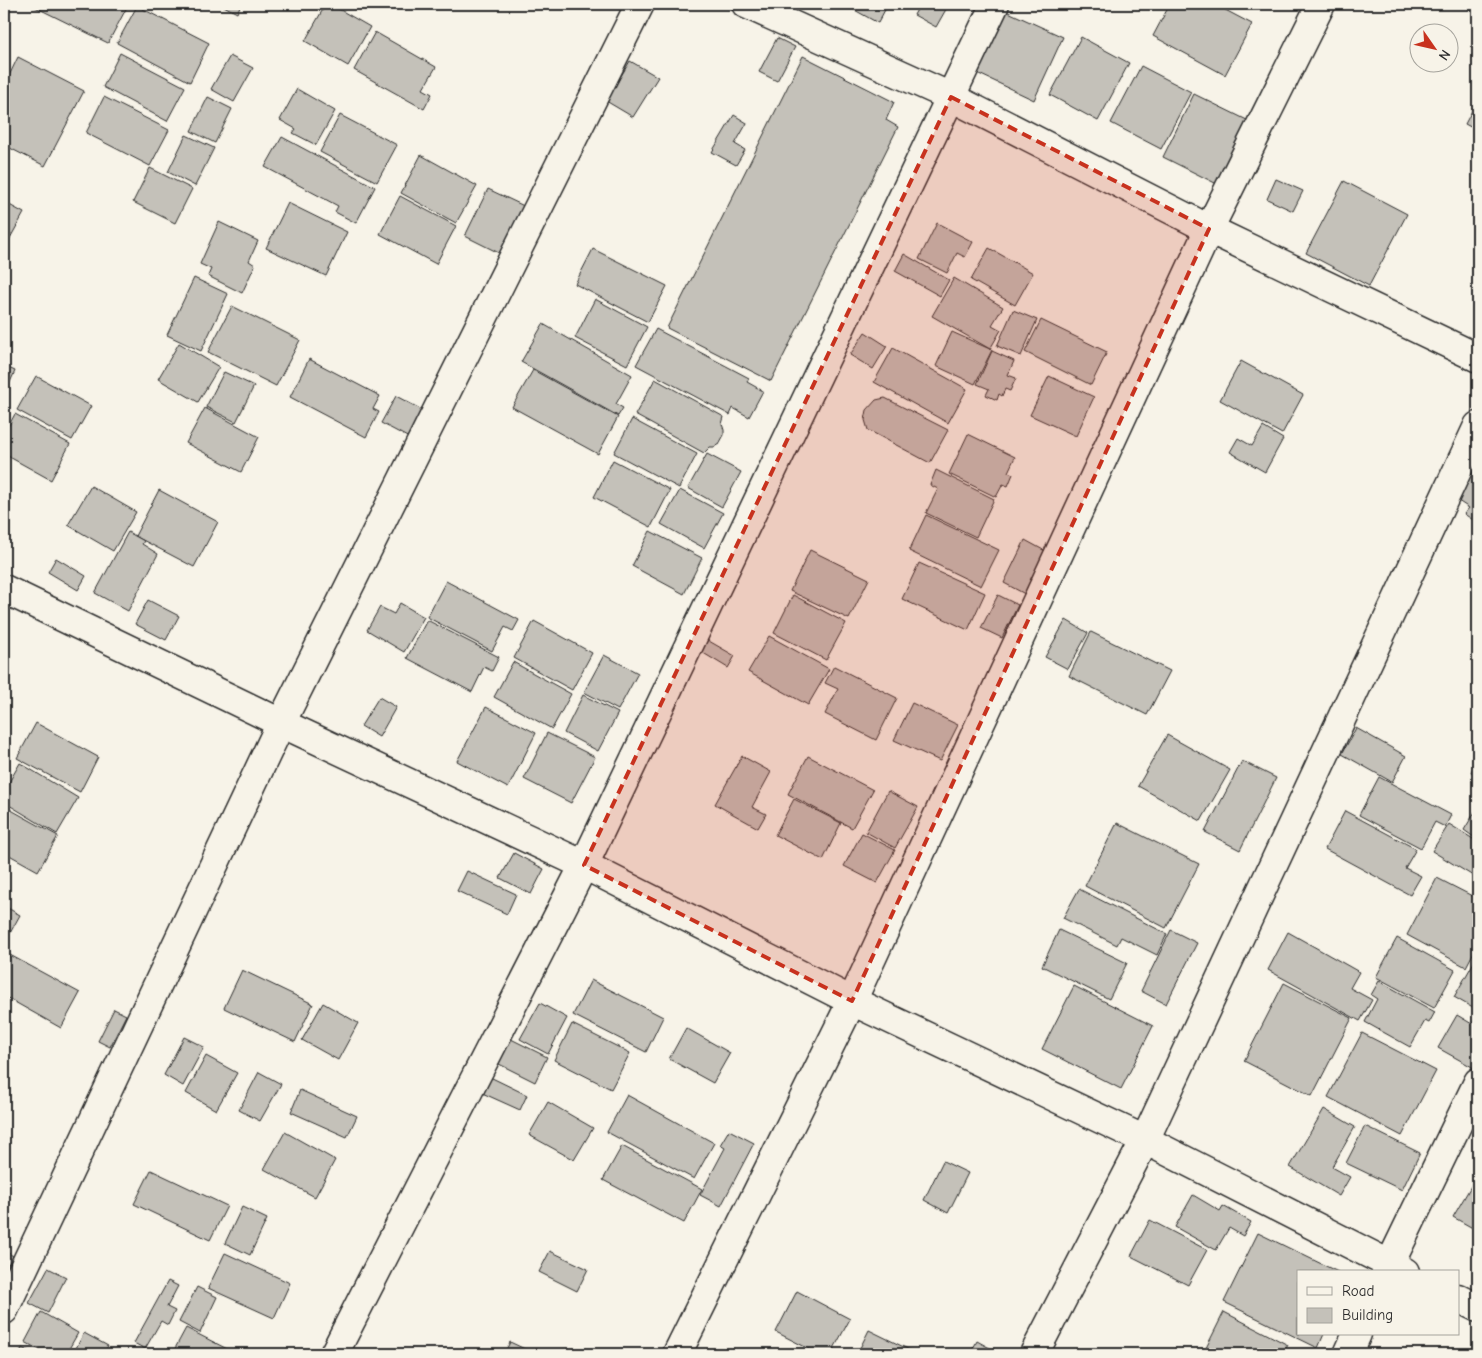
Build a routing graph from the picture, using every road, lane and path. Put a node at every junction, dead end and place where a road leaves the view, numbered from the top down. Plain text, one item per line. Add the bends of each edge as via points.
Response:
1 (640, 4) edge
2 (746, 4) edge
3 (995, 4) edge
4 (1321, 4) edge
5 (951, 97) junction
6 (1209, 229) junction
7 (1478, 358) edge
8 (1478, 426) edge
9 (4, 589) edge
10 (281, 723) junction
11 (584, 864) junction
12 (852, 1001) junction
13 (1478, 1082) edge
14 (1145, 1140) junction
15 (1394, 1269) edge
16 (1460, 1299) edge
17 (1478, 1308) edge
18 (4, 1310) edge
19 (1356, 1336) edge
20 (334, 1354) edge
21 (677, 1354) edge
22 (1034, 1354) edge
23 (1348, 1354) edge

1 - 10 street
2 - 5 street
3 - 5 street
4 - 6 street
5 - 6 street
5 - 11 street
6 - 7 street
6 - 12 street
8 - 14 street
9 - 10 street
10 - 11 street
10 - 18 street
11 - 12 street
11 - 20 street
12 - 14 street
12 - 21 street
13 - 15 street
14 - 15 street
14 - 22 street
16 - 17 street
19 - 23 street

